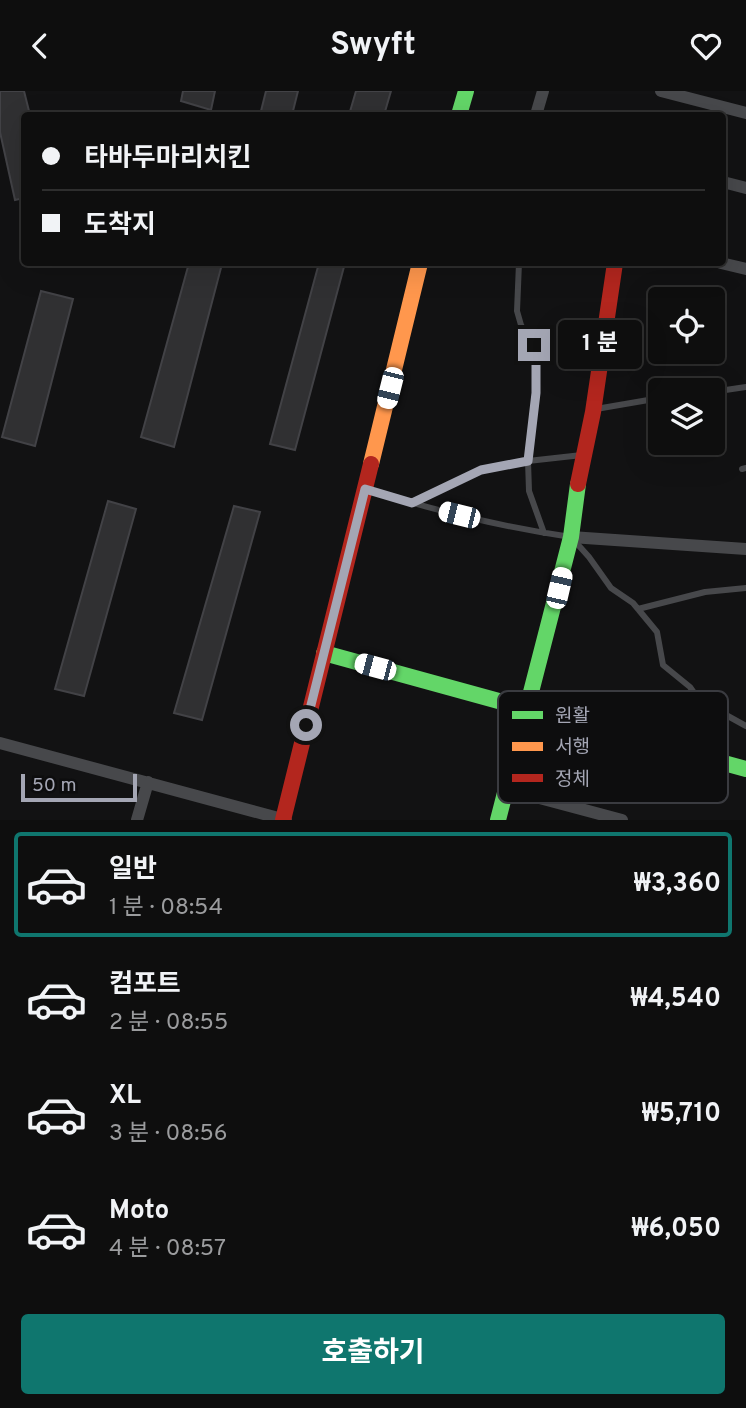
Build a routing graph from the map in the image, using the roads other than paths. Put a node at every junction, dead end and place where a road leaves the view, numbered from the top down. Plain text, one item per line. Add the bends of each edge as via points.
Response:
1 (466, 91) edge
2 (543, 91) edge
3 (661, 91) edge
4 (460, 112) edge
5 (537, 112) edge
6 (746, 113) edge
7 (726, 183) edge
8 (746, 188) edge
9 (726, 264) edge
10 (420, 266) edge
11 (519, 266) edge
12 (615, 266) edge
13 (746, 269) edge
14 (746, 387) edge
15 (725, 390) edge
16 (648, 400) edge
17 (593, 410) junction
18 (584, 455) junction
19 (528, 461) junction
20 (365, 489) junction
21 (412, 503) junction
22 (544, 533) junction
23 (571, 537) junction
24 (746, 549) edge
25 (746, 588) edge
26 (638, 609) junction
27 (324, 653) junction
28 (532, 691) edge
29 (693, 691) edge
30 (498, 701) edge
31 (728, 716) edge
32 (746, 726) edge
33 (0, 743) edge
34 (728, 764) edge
35 (746, 769) edge
36 (148, 782) junction
37 (502, 803) edge
38 (558, 803) edge
39 (137, 820) edge
40 (284, 820) edge
41 (498, 820) edge
42 (622, 820) edge

1 - 4 street
2 - 5 street
3 - 6 street
7 - 8 street
9 - 13 street
10 - 20 street
11 - 19 lane via 517,311 536,349
12 - 17 street
14 - 15 lane
16 - 17 lane
17 - 18 street
18 - 19 lane
18 - 23 street
19 - 21 lane via 481,470
19 - 22 lane via 529,491
20 - 21 lane
20 - 27 street
21 - 22 lane
22 - 23 lane
23 - 24 street
23 - 26 lane via 611,588
23 - 28 street
25 - 26 lane via 705,592
26 - 29 lane via 657,632 663,665
27 - 30 street
27 - 40 street
31 - 32 lane
33 - 36 street
34 - 35 street
36 - 39 street
36 - 40 street
37 - 41 street
38 - 42 street

